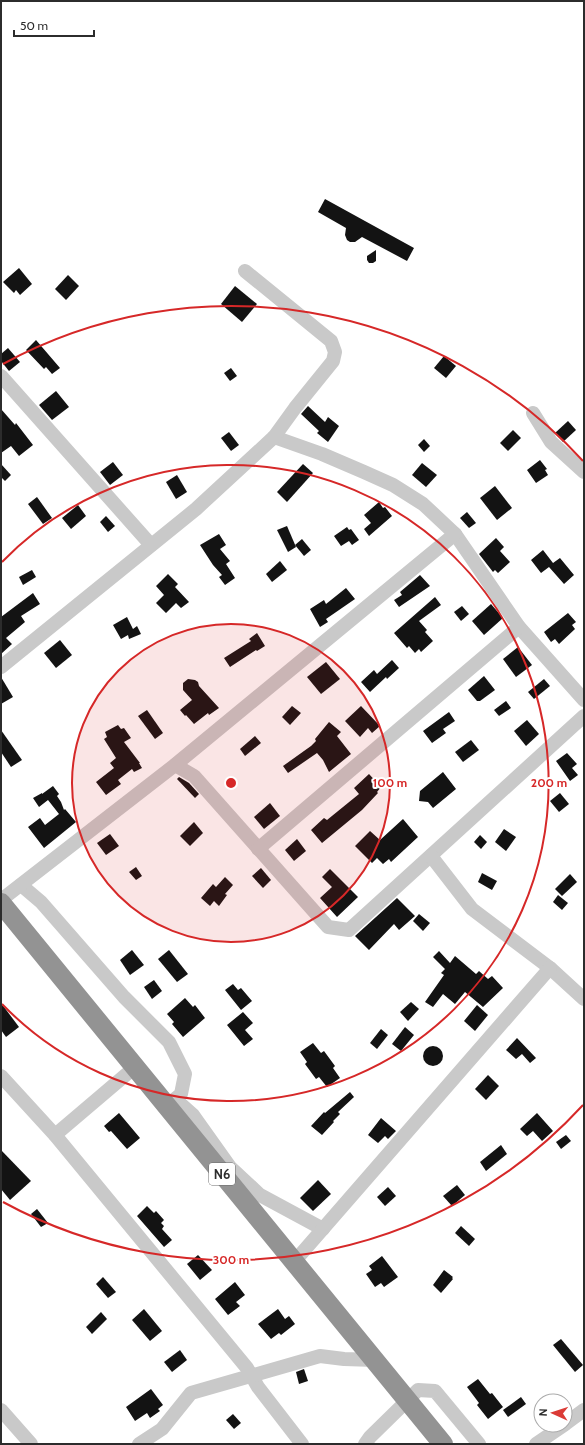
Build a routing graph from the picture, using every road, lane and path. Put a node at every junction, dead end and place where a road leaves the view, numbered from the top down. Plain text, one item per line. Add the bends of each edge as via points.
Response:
1 (245, 271) dead end
2 (1, 376) edge
3 (533, 413) dead end
4 (274, 437) junction
5 (584, 472) edge
6 (455, 534) junction
7 (151, 545) junction
8 (519, 627) junction
9 (1, 667) edge
10 (584, 700) edge
11 (584, 716) edge
12 (175, 765) junction
13 (258, 849) junction
14 (431, 856) junction
15 (21, 885) junction
16 (1, 902) edge
17 (550, 968) junction
18 (584, 999) edge
19 (135, 1067) junction
20 (1, 1076) edge
21 (171, 1103) junction
22 (55, 1135) junction
23 (323, 1229) junction
24 (294, 1262) junction
25 (374, 1360) junction
26 (252, 1376) junction
27 (408, 1400) junction
28 (1, 1410) edge
29 (584, 1410) edge
30 (573, 1418) edge
31 (551, 1433) edge
32 (31, 1444) edge
33 (139, 1444) edge
34 (302, 1444) edge
35 (365, 1444) edge
36 (443, 1444) edge
37 (478, 1444) edge
38 (536, 1444) edge

1 - 4 street via 331,341 335,352 328,368
2 - 7 street
3 - 5 street via 551,442
4 - 6 street via 322,454 392,485 423,504
4 - 7 street via 196,509
6 - 8 street
6 - 12 street
7 - 9 street
8 - 10 street
8 - 13 street
11 - 14 street
12 - 13 street via 194,776
12 - 15 street
13 - 14 street via 328,927 349,930
14 - 17 street via 472,908
15 - 16 street
15 - 21 street via 41,902 124,997 168,1042 185,1074 181,1094
16 - 19 highway, N6
17 - 18 street
17 - 23 street
19 - 21 highway, N6
19 - 22 street
20 - 22 street
21 - 23 street via 193,1114 230,1167 260,1195
21 - 24 highway, N6
22 - 26 street
23 - 24 street
24 - 25 highway, N6
25 - 26 street via 320,1356
25 - 27 highway, N6
26 - 33 street via 191,1393 162,1429
26 - 34 street
27 - 35 street
27 - 36 highway, N6
27 - 37 street via 418,1390 435,1391
28 - 32 street
29 - 30 street
31 - 38 street

